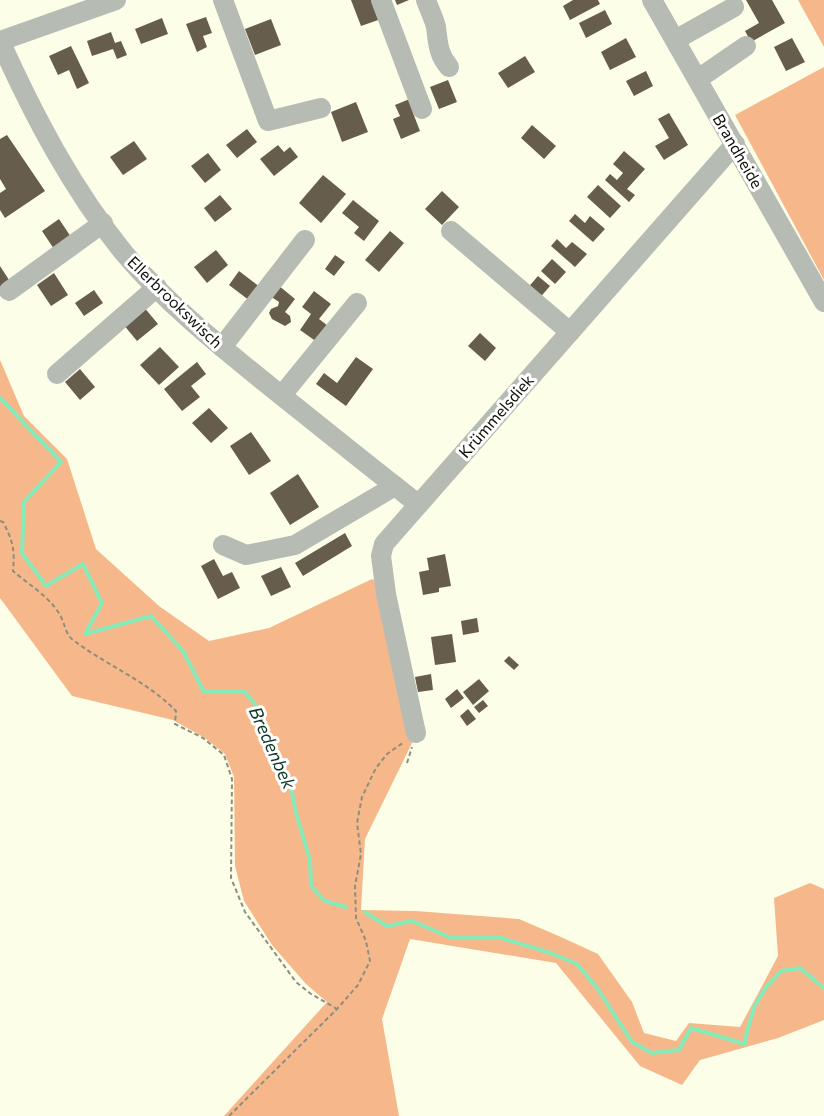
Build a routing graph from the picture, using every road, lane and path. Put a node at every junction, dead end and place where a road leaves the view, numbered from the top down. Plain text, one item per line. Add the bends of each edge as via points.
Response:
1 (116, 0) edge
2 (223, 0) edge
3 (381, 0) edge
4 (426, 0) edge
5 (652, 0) edge
6 (734, 7) dead end
7 (675, 40) junction
8 (0, 41) edge
9 (746, 46) dead end
10 (449, 67) dead end
11 (698, 79) junction
12 (321, 108) dead end
13 (422, 110) dead end
14 (735, 144) junction
15 (103, 224) junction
16 (452, 231) dead end
17 (305, 240) dead end
18 (157, 287) junction
19 (9, 291) dead end
20 (824, 302) edge
21 (357, 303) dead end
22 (570, 332) junction
23 (222, 347) junction
24 (57, 374) dead end
25 (282, 395) junction
26 (395, 486) junction
27 (418, 504) junction
28 (0, 521) edge
29 (223, 545) dead end
30 (416, 733) joint
31 (337, 1009) junction
32 (229, 1116) edge

1 - 8 street
2 - 12 street via 268,121
3 - 13 street
4 - 10 street via 436,25 438,49
5 - 7 street, Brandheide
6 - 7 street
7 - 11 street, Brandheide
8 - 15 street, Ellerbrookswisch via 61,163
9 - 11 street
11 - 14 street, Brandheide
14 - 20 street, Brandheide
14 - 22 street, Krümmelsdiek
15 - 18 street, Ellerbrookswisch
15 - 19 street
16 - 22 street
17 - 23 street
18 - 23 street, Ellerbrookswisch
18 - 24 street
21 - 25 street
22 - 27 street, Krümmelsdiek
23 - 25 street, Ellerbrookswisch
25 - 26 street, Ellerbrookswisch
26 - 27 street, Ellerbrookswisch
26 - 29 street via 295,545 246,555
27 - 30 street, Krümmelsdiek via 384,544 381,556
28 - 31 path via 12,541 13,571 60,614 69,638 161,695 176,711 175,724 203,738 224,755 232,779 231,878 245,912 296,982
30 - 31 path via 387,754 362,797 357,823 361,854 355,886 356,918 370,961 358,985
31 - 32 path

